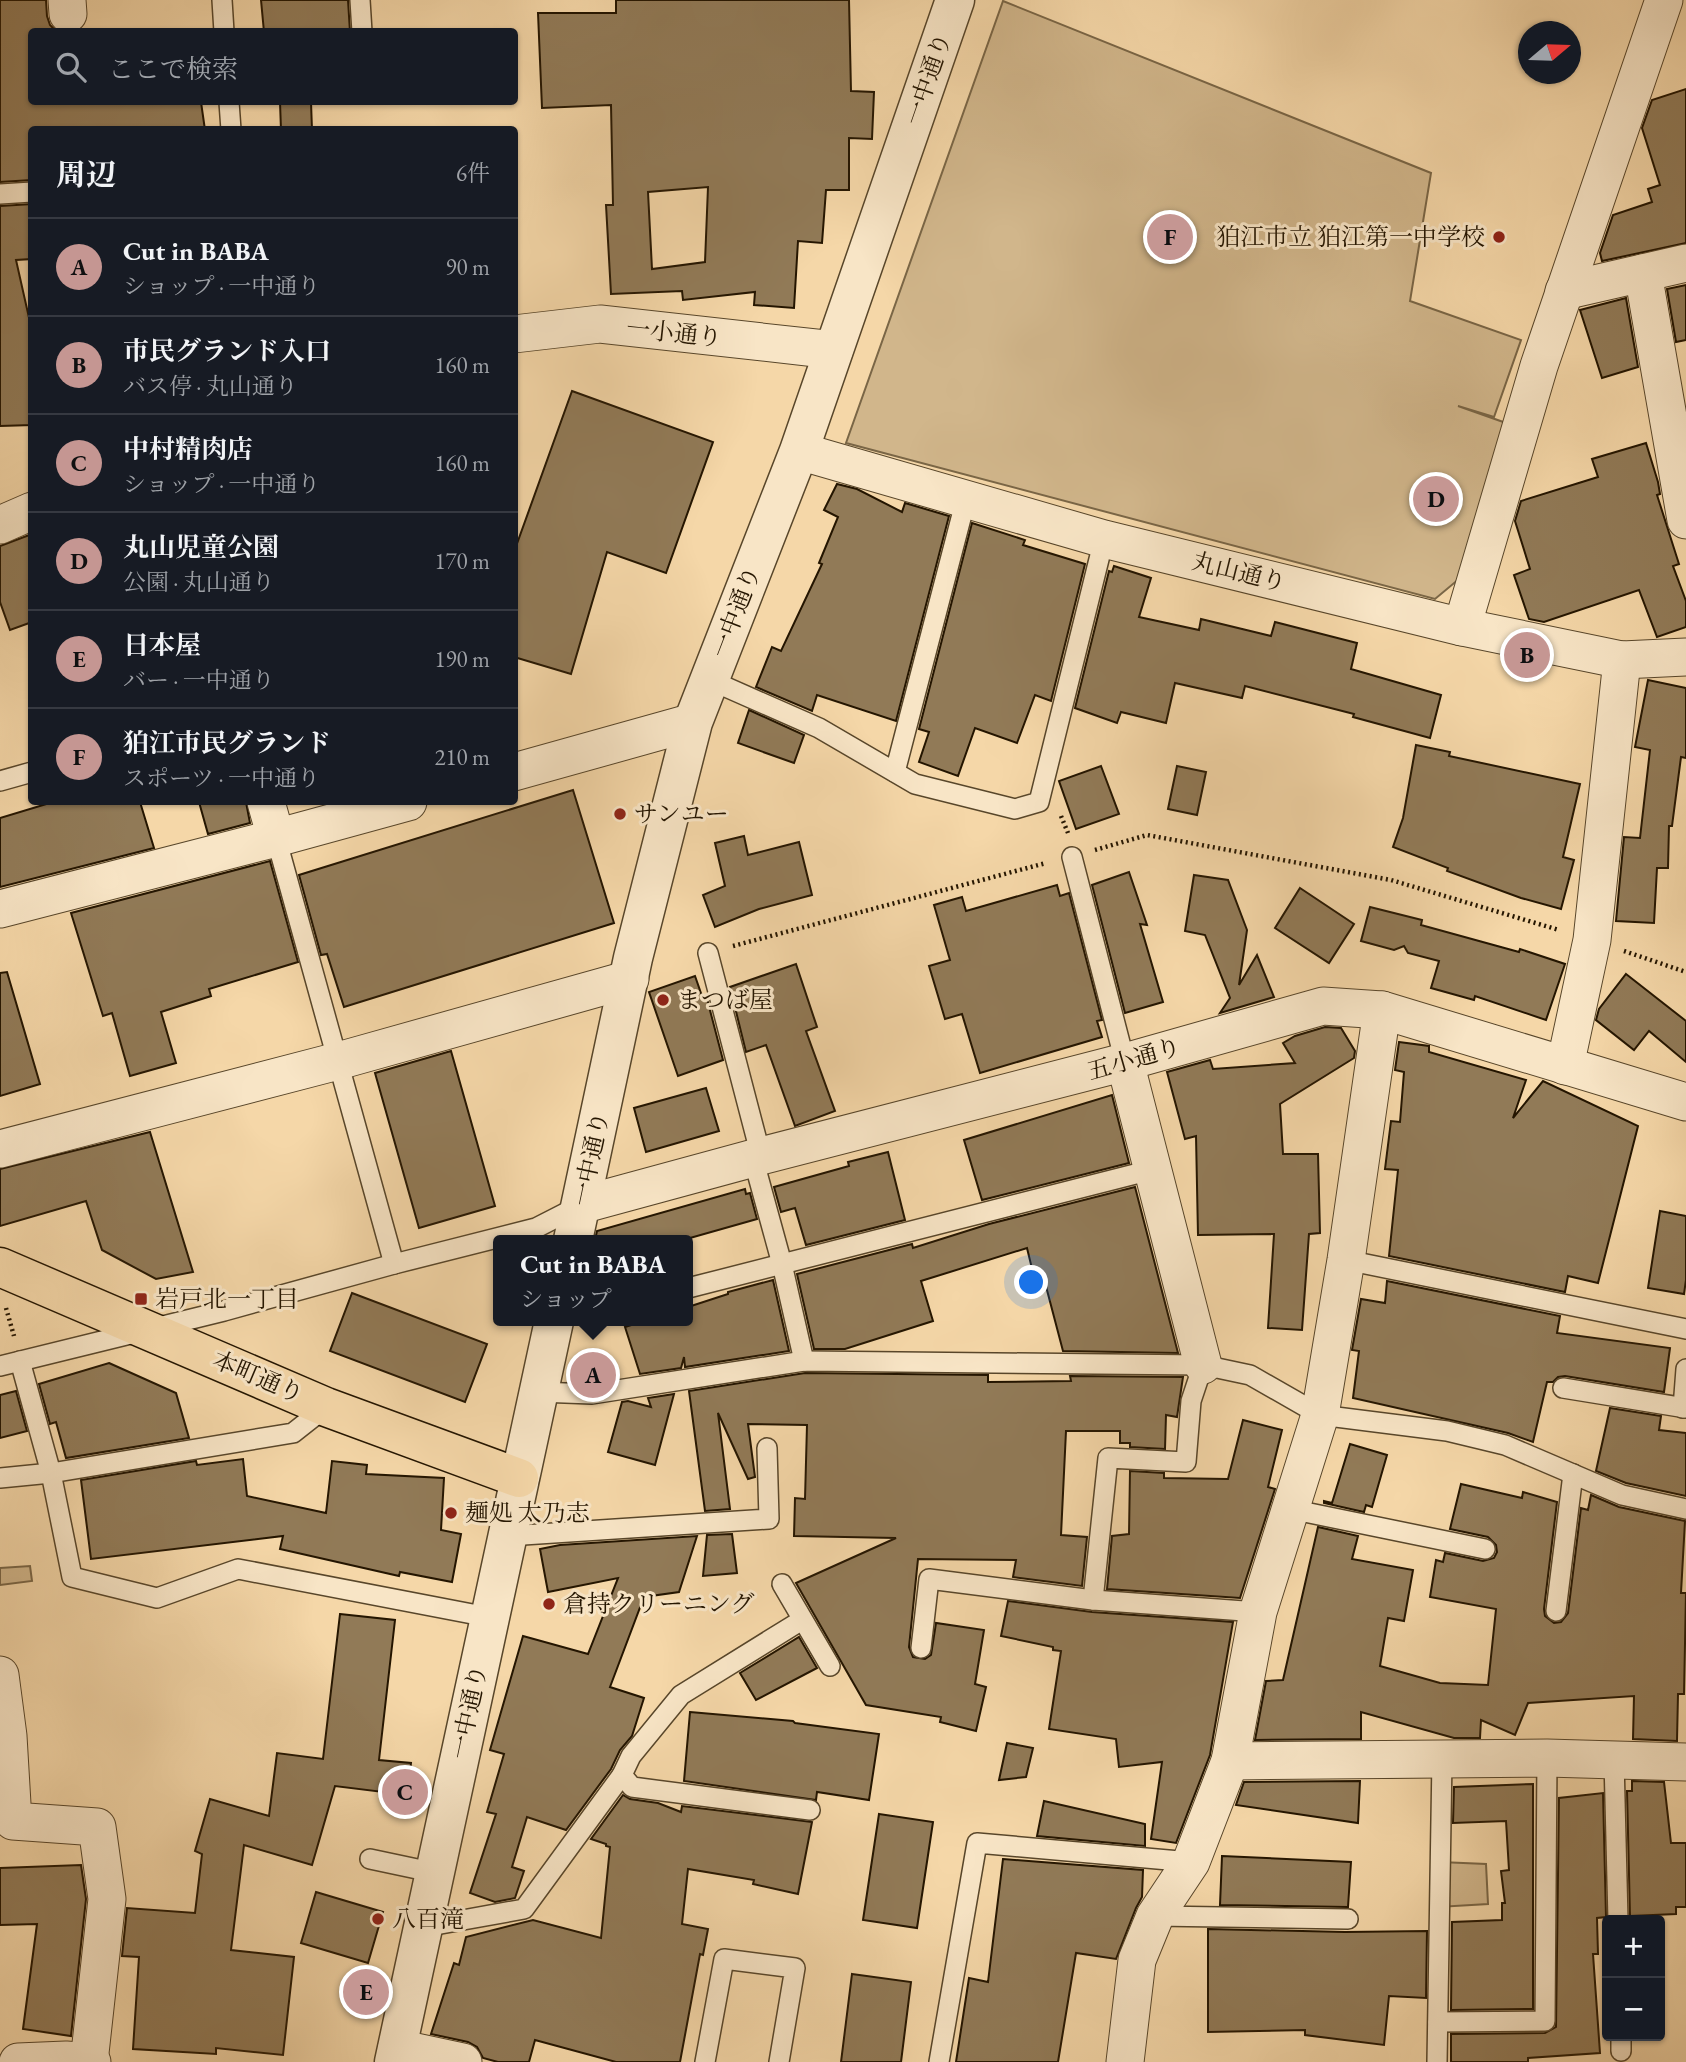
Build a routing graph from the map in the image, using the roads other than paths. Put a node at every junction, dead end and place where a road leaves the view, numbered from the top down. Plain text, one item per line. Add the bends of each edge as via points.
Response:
1 (222, 0) edge
2 (360, 0) edge
3 (955, 0) edge
4 (1664, 0) edge
5 (224, 28) edge
6 (362, 28) edge
7 (229, 105) edge
8 (231, 126) edge
9 (28, 192) edge
10 (0, 194) edge
11 (1686, 263) edge
12 (1643, 273) junction
13 (1564, 291) junction
14 (518, 334) edge
15 (834, 350) junction
16 (799, 451) junction
17 (966, 499) junction
18 (28, 513) edge
19 (1686, 520) edge
20 (0, 526) edge
21 (1104, 539) junction
22 (1462, 626) junction
23 (1686, 657) edge
24 (1622, 660) junction
25 (710, 680) junction
26 (693, 722) junction
27 (518, 771) edge
28 (895, 772) junction
29 (28, 773) edge
30 (0, 781) edge
31 (267, 805) edge
32 (397, 805) edge
33 (276, 838) junction
34 (1072, 857) road end
35 (0, 909) edge
36 (708, 953) road end
37 (630, 979) junction
38 (1381, 1010) junction
39 (338, 1061) junction
40 (1125, 1062) junction
41 (1565, 1066) junction
42 (1686, 1102) edge
43 (0, 1149) edge
44 (757, 1157) junction
45 (1151, 1170) junction
46 (577, 1223) edge
47 (508, 1235) edge
48 (493, 1239) edge
49 (1346, 1260) junction
50 (394, 1264) junction
51 (782, 1264) junction
52 (2, 1282) edge
53 (693, 1288) edge
54 (556, 1326) edge
55 (1686, 1329) edge
56 (149, 1330) junction
57 (20, 1361) junction
58 (804, 1361) junction
59 (1203, 1365) junction
60 (0, 1366) edge
61 (1686, 1369) edge
62 (1563, 1388) dead end
63 (538, 1392) junction
64 (326, 1407) junction
65 (1684, 1408) edge
66 (1320, 1415) junction
67 (767, 1448) dead end
68 (51, 1473) junction
69 (1573, 1474) junction
70 (0, 1478) edge
71 (519, 1478) junction
72 (1290, 1509) junction
73 (1686, 1509) edge
74 (508, 1536) junction
75 (1485, 1549) dead end
76 (782, 1584) dead end
77 (1093, 1600) junction
78 (1556, 1611) dead end
79 (1258, 1612) junction
80 (488, 1617) junction
81 (802, 1619) junction
82 (921, 1648) dead end
83 (830, 1667) dead end
84 (0, 1675) edge
85 (4, 1736) edge
86 (1547, 1758) junction
87 (1442, 1759) junction
88 (1614, 1760) junction
89 (1230, 1761) junction
90 (1686, 1762) edge
91 (622, 1775) junction
92 (810, 1810) dead end
93 (370, 1859) dead end
94 (1191, 1863) junction
95 (436, 1873) junction
96 (1618, 1915) edge
97 (1156, 1916) junction
98 (1348, 1919) dead end
99 (424, 1927) junction
100 (1438, 2022) junction
101 (396, 2055) edge
102 (18, 2062) edge
103 (90, 2062) edge
104 (463, 2062) edge
105 (705, 2062) edge
106 (779, 2062) edge
107 (939, 2062) edge
108 (1125, 2062) edge
109 (1437, 2062) edge

1 - 5 lane
2 - 6 lane
3 - 15 street, 一中通り
4 - 13 street
7 - 8 lane
9 - 10 lane
11 - 12 street
12 - 13 street
12 - 19 street
13 - 22 street
14 - 15 street, 一小通り via 600,324
15 - 16 street, 一中通り
16 - 17 street, 丸山通り
16 - 25 street, 一中通り
17 - 21 street, 丸山通り
17 - 28 lane
18 - 20 street
21 - 22 street, 丸山通り
21 - 28 lane via 1040,802 1015,809 915,784
22 - 24 street, 丸山通り
23 - 24 street, 丸山通り
24 - 41 street via 1592,940
25 - 26 street, 一中通り
25 - 28 lane via 819,728
26 - 27 street
26 - 37 street, 一中通り
29 - 30 lane
31 - 33 street
32 - 33 street
33 - 35 street
33 - 39 lane
34 - 40 lane
36 - 44 lane
37 - 39 street
37 - 46 street, 一中通り
38 - 40 street, 五小通り via 1322,1006
38 - 41 street, 五小通り
38 - 49 street
39 - 43 street
39 - 50 lane
40 - 44 street, 五小通り
40 - 45 street
41 - 42 street, 五小通り
44 - 46 street, 五小通り
44 - 51 lane
45 - 51 lane
45 - 59 street
46 - 47 lane
48 - 50 lane
49 - 55 lane
49 - 66 street
50 - 56 lane
51 - 53 lane
51 - 58 lane
52 - 56 main road, 本町通り
54 - 63 street, 一中通り
56 - 57 lane
56 - 64 main road, 本町通り
57 - 60 lane
57 - 68 lane
58 - 59 lane
58 - 63 lane via 592,1394
59 - 66 lane via 1250,1375
59 - 77 lane via 1191,1401 1186,1462 1108,1458
61 - 65 lane
62 - 65 lane
63 - 71 street, 一中通り
64 - 68 lane via 293,1433
64 - 71 main road, 本町通り
66 - 69 lane via 1447,1431 1505,1445
66 - 72 street
67 - 74 lane via 769,1519
68 - 70 lane
68 - 80 lane via 72,1577 157,1598 238,1570
69 - 73 lane via 1622,1495
69 - 78 lane
71 - 74 street, 一中通り
72 - 75 lane
72 - 79 street
74 - 80 street, 一中通り
76 - 81 lane
77 - 79 lane
77 - 82 lane via 929,1579
79 - 89 street
80 - 95 street, 一中通り
81 - 83 lane
81 - 91 lane via 681,1695 631,1756
84 - 85 street
85 - 103 street via 13,1821 97,1827 107,1899
86 - 87 street
86 - 88 street
86 - 100 lane via 1545,2021
87 - 89 street
87 - 100 lane
88 - 90 street
88 - 96 lane
89 - 94 street
91 - 92 lane via 632,1787
91 - 99 lane via 524,1909
93 - 95 lane
94 - 97 street
94 - 107 lane via 977,1843
95 - 99 street, 一中通り
97 - 98 lane
97 - 108 street via 1137,1960
99 - 101 street, 一中通り
100 - 109 lane
101 - 104 street
102 - 103 street
105 - 106 lane via 724,1959 795,1968

